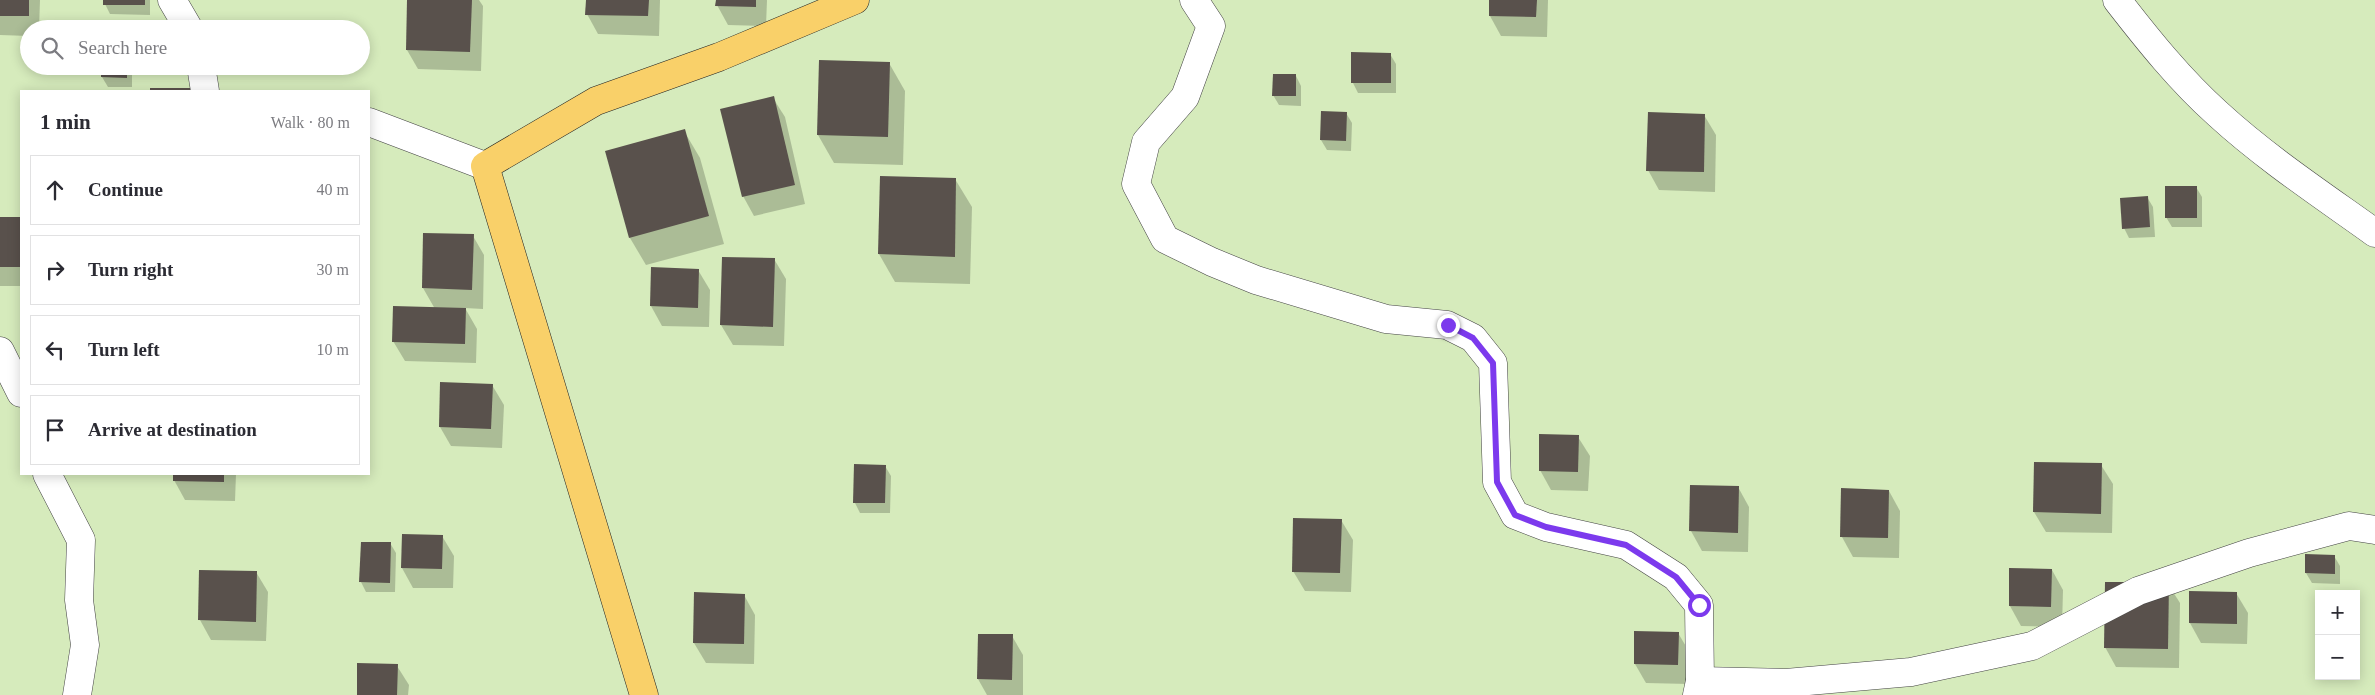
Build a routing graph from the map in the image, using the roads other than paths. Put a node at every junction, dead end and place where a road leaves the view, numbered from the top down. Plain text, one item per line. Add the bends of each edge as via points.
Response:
1 (172, 0) edge
2 (856, 0) edge
3 (1194, 0) edge
4 (2117, 0) edge
5 (184, 20) edge
6 (202, 75) edge
7 (204, 90) edge
8 (370, 122) edge
9 (485, 166) junction
10 (2375, 233) edge
11 (0, 351) edge
12 (20, 391) edge
13 (48, 475) edge
14 (2375, 530) edge
15 (1699, 688) edge
16 (77, 695) edge
17 (644, 695) edge

1 - 5 street
2 - 9 main road via 719,57 596,101
3 - 15 street via 1211,26 1185,97 1146,142 1136,184 1165,239 1256,280 1386,319 1448,325 1473,338 1493,363 1497,482 1515,515 1546,527 1626,545 1676,577 1699,605
4 - 10 street via 2150,43 2217,114 2300,180
6 - 7 street
8 - 9 street
9 - 17 main road
11 - 12 street
13 - 16 street via 81,540 79,600 85,646
14 - 15 street via 2349,526 2249,553 2138,591 2032,646 1911,672

